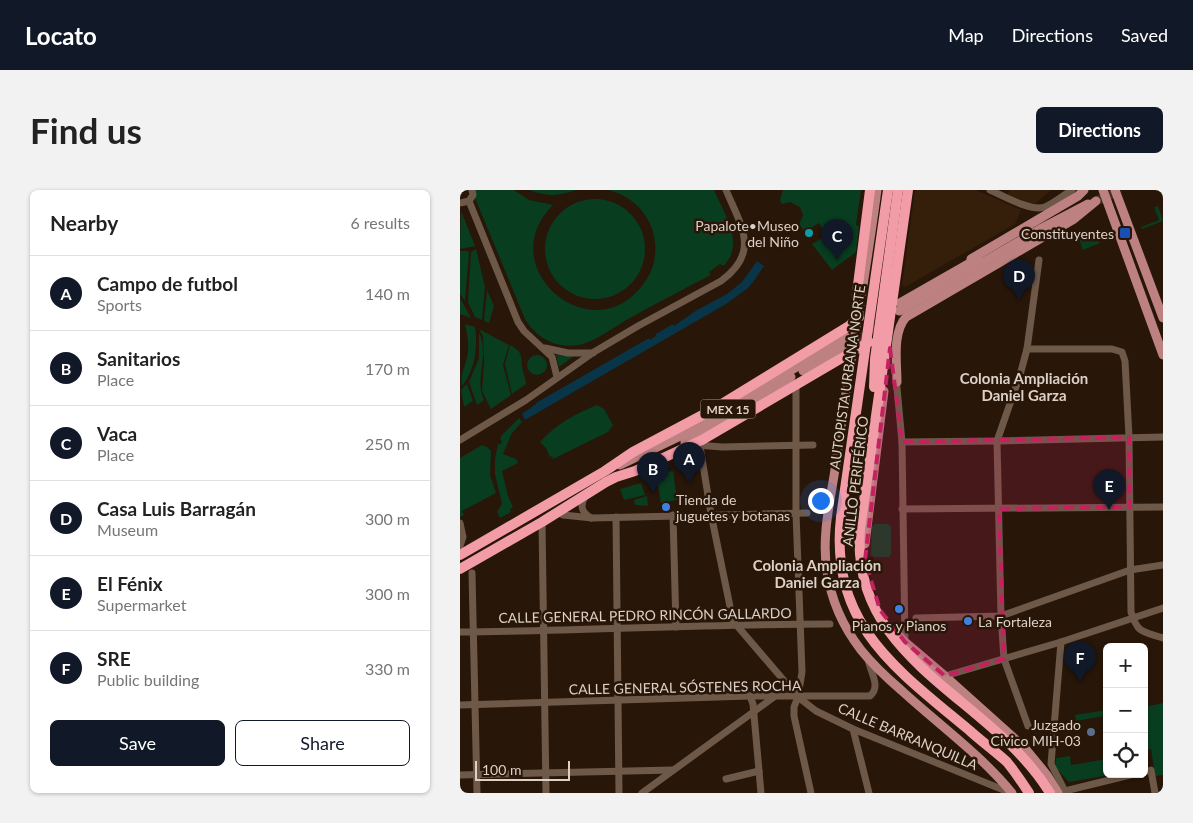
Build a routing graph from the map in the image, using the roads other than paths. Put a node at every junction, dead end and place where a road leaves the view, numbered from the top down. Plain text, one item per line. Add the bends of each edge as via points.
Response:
1 (472, 190) edge
2 (726, 190) edge
3 (870, 190) edge
4 (877, 190) edge
5 (890, 190) edge
6 (898, 190) edge
7 (907, 190) edge
8 (912, 190) edge
9 (990, 190) edge
10 (1072, 190) edge
11 (1084, 190) edge
12 (1103, 190) edge
13 (1115, 190) edge
14 (1095, 199) junction
15 (469, 201) junction
16 (460, 203) edge
17 (1039, 260) dead end
18 (951, 273) junction
19 (859, 317) junction
20 (1163, 318) edge
21 (845, 342) tunnel mouth
22 (542, 348) junction
23 (890, 348) junction
24 (1026, 349) junction
25 (594, 352) junction
26 (1163, 355) edge
27 (850, 363) junction
28 (557, 377) junction
29 (897, 382) junction
30 (796, 387) junction
31 (1129, 437) junction
32 (1163, 437) edge
33 (460, 440) edge
34 (996, 441) junction
35 (902, 442) junction
36 (698, 443) junction
37 (796, 445) junction
38 (813, 445) dead end
39 (609, 477) junction
40 (585, 495) junction
41 (1130, 507) junction
42 (1163, 507) edge
43 (902, 509) junction
44 (999, 509) junction
45 (558, 512) junction
46 (796, 513) junction
47 (807, 513) dead end
48 (711, 514) junction
49 (672, 515) junction
50 (616, 517) junction
51 (592, 518) junction
52 (542, 522) junction
53 (460, 524) edge
54 (460, 546) edge
55 (493, 550) junction
56 (460, 555) edge
57 (1163, 565) edge
58 (460, 569) edge
59 (1130, 570) junction
60 (472, 573) dead end
61 (460, 576) edge
62 (1163, 608) edge
63 (1000, 616) junction
64 (916, 618) dead end
65 (1133, 618) junction
66 (800, 624) junction
67 (830, 624) dead end
68 (735, 625) junction
69 (676, 627) junction
70 (616, 629) junction
71 (544, 631) junction
72 (460, 632) edge
73 (474, 632) junction
74 (1163, 638) edge
75 (905, 642) junction
76 (1060, 642) junction
77 (868, 658) junction
78 (1004, 659) junction
79 (916, 667) junction
80 (945, 676) junction
81 (750, 696) junction
82 (774, 697) junction
83 (798, 697) junction
84 (617, 700) junction
85 (546, 703) junction
86 (460, 704) edge
87 (476, 704) junction
88 (754, 711) junction
89 (1028, 726) dead end
90 (853, 729) junction
91 (673, 770) junction
92 (759, 771) junction
93 (1148, 771) edge
94 (618, 772) junction
95 (545, 773) junction
96 (476, 774) junction
97 (460, 775) edge
98 (726, 778) dead end
99 (1118, 778) edge
100 (761, 791) edge
101 (1063, 792) edge
102 (477, 793) edge
103 (546, 793) edge
104 (620, 793) edge
105 (642, 793) edge
106 (753, 793) edge
107 (811, 793) edge
108 (868, 793) edge
109 (1012, 793) edge
110 (1030, 793) edge
111 (1042, 793) edge
112 (1050, 793) edge
113 (1054, 793) edge
114 (1155, 793) edge

1 - 15 street
2 - 25 street via 744,233 742,255 732,272
3 - 19 highway via 856,302
4 - 19 main road
5 - 110 highway, ANILLO PERIFÉRICO via 847,516 844,547 848,576 861,616 879,645 902,670 1011,766
6 - 79 highway, AUTOPISTA URBANA NORTE via 875,359 874,403 856,528 856,549 861,584 876,619 896,648
7 - 36 highway via 892,296 887,322 880,335
7 - 112 highway, ANILLO PERIFÉRICO via 860,529 862,573 876,612 894,640 1012,746 1030,764
8 - 23 main road
9 - 10 street via 1036,208 1045,207
11 - 18 main road
12 - 26 main road
13 - 20 main road
14 - 18 main road via 1066,209
14 - 18 main road via 900,307
14 - 29 main road via 1074,219 906,317 898,333
15 - 16 street
15 - 22 street via 518,322
17 - 24 street
19 - 27 main road
19 - 39 highway via 712,410 633,452
21 - 39 main road, MEX 15
22 - 25 street via 568,353
22 - 28 street via 552,357
23 - 29 street
23 - 75 main road via 866,521 865,560 880,610
24 - 31 street via 1112,349 1122,352
24 - 34 street via 1018,382
25 - 28 street
27 - 30 highway via 835,364
27 - 77 main road via 825,560 840,613
28 - 33 street
29 - 35 street
30 - 36 highway
30 - 37 street
31 - 32 street
31 - 34 street
31 - 41 street
34 - 35 street
34 - 44 street
35 - 43 street
36 - 37 street via 722,448
36 - 39 highway via 631,476
36 - 48 street
37 - 38 street
37 - 46 street
39 - 40 highway, MEX 15
39 - 56 highway, MEX 15
40 - 45 highway, MEX 15
40 - 51 street via 582,510
41 - 42 street
41 - 44 street
41 - 59 street
43 - 44 street
43 - 75 street
44 - 63 street
45 - 51 street
45 - 52 highway, MEX 15
46 - 47 street
46 - 48 street
46 - 66 street
48 - 49 street
48 - 68 street
49 - 50 street
49 - 69 street
50 - 51 street
50 - 70 street
52 - 55 highway, MEX 15
52 - 71 street
53 - 54 street via 463,537
55 - 58 highway, MEX 15
55 - 61 highway
57 - 59 street
59 - 63 street
59 - 65 street
60 - 73 street
62 - 65 street
63 - 64 street
63 - 78 street
65 - 74 street via 1138,629
65 - 76 street
66 - 67 street, CALLE GENERAL PEDRO RINCÓN GALLARDO
66 - 68 street, CALLE GENERAL PEDRO RINCÓN GALLARDO
66 - 83 street via 802,672
68 - 69 street, CALLE GENERAL PEDRO RINCÓN GALLARDO
68 - 83 street, CALLE BARRANQUILLA
69 - 70 street, CALLE GENERAL PEDRO RINCÓN GALLARDO
70 - 71 street, CALLE GENERAL PEDRO RINCÓN GALLARDO
70 - 84 street
71 - 73 street, CALLE GENERAL PEDRO RINCÓN GALLARDO
71 - 85 street
72 - 73 street, CALLE GENERAL PEDRO RINCÓN GALLARDO
73 - 87 street
75 - 80 main road
76 - 78 street
76 - 101 street via 1051,764
77 - 83 street, CALLE GENERAL SÓSTENES ROCHA via 875,684 870,696
77 - 109 main road via 990,767
78 - 80 street
78 - 89 street
79 - 111 highway, AUTOPISTA URBANA NORTE via 1006,746
79 - 113 highway via 948,682 1017,743 1038,766
80 - 101 main road via 1024,747
81 - 82 street, CALLE GENERAL SÓSTENES ROCHA
81 - 84 street, CALLE GENERAL SÓSTENES ROCHA
81 - 88 street
82 - 83 street, CALLE GENERAL SÓSTENES ROCHA
82 - 88 street
83 - 90 street, CALLE BARRANQUILLA via 816,711
83 - 107 street via 794,716
84 - 85 street, CALLE GENERAL SÓSTENES ROCHA
84 - 94 street
85 - 87 street, CALLE GENERAL SÓSTENES ROCHA
85 - 95 street
86 - 87 street, CALLE GENERAL SÓSTENES ROCHA
87 - 96 street
88 - 91 street
88 - 92 street
90 - 108 street
90 - 109 street, CALLE BARRANQUILLA
91 - 94 street
91 - 105 street
92 - 98 street
92 - 100 street
93 - 114 street
94 - 95 street
94 - 104 street
95 - 96 street
95 - 103 street
96 - 97 street
96 - 102 street
99 - 101 street
100 - 106 street

